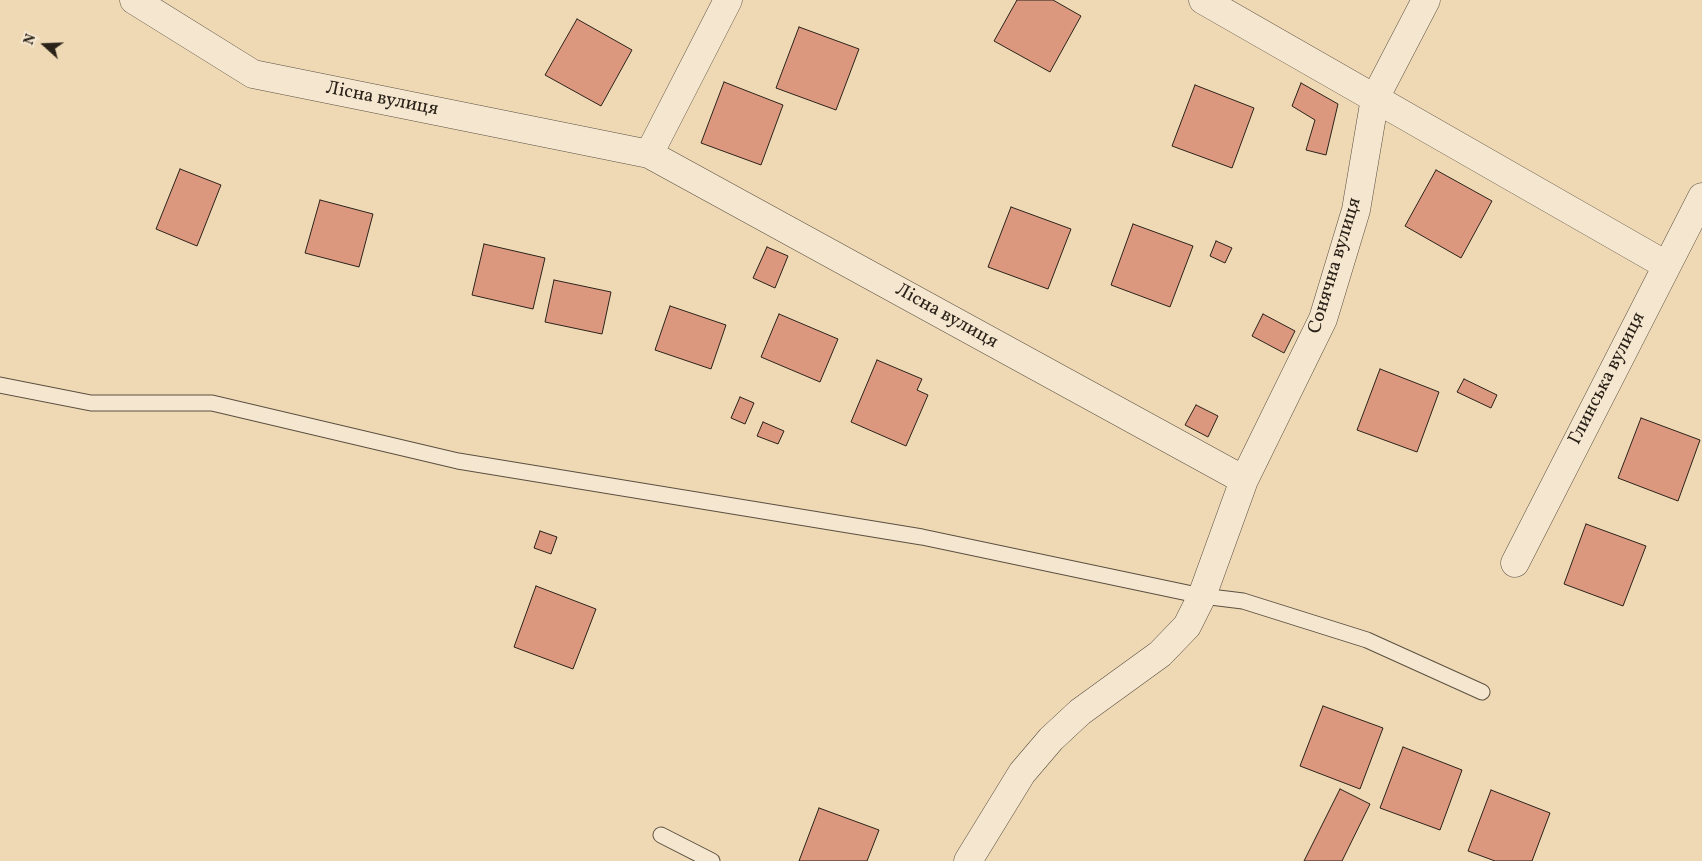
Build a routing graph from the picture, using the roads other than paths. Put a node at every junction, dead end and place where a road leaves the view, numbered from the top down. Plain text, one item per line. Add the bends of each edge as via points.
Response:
1 (134, 0) edge
2 (728, 0) edge
3 (1203, 0) edge
4 (1426, 0) edge
5 (1375, 98) junction
6 (649, 154) junction
7 (1702, 196) edge
8 (1666, 265) junction
9 (0, 385) edge
10 (1244, 480) junction
11 (1515, 563) dead end
12 (1202, 596) junction
13 (1482, 692) dead end
14 (661, 834) dead end
15 (712, 861) edge
16 (968, 861) edge

1 - 6 street, Лісна вулиця via 253,74
2 - 6 street
3 - 5 street
4 - 5 street, Сонячна вулиця
5 - 8 street
5 - 10 street, Сонячна вулиця via 1356,210 1323,319
6 - 10 street, Лісна вулиця
7 - 8 street, Глинська вулиця
8 - 11 street, Глинська вулиця
9 - 12 lane via 91,403 212,403 458,461 922,537
10 - 12 street, Сонячна вулиця
12 - 13 lane via 1243,601 1367,640
12 - 16 street, Сонячна вулиця via 1187,626 1160,654 1080,712 1051,739 1022,773
14 - 15 lane

